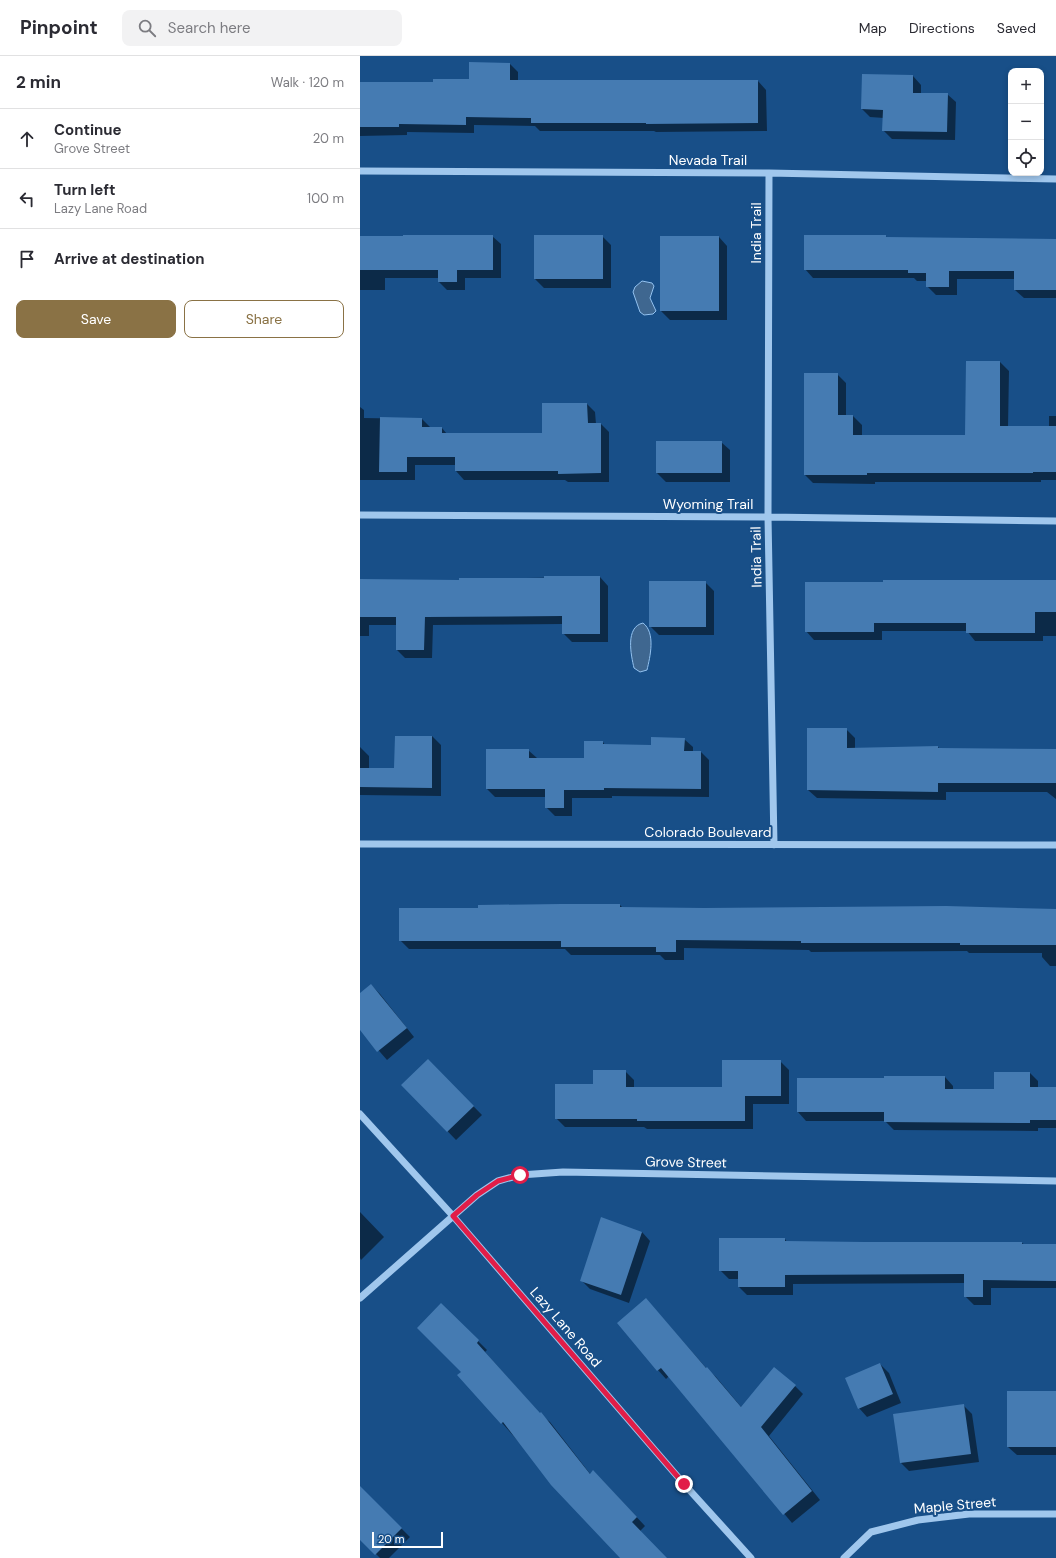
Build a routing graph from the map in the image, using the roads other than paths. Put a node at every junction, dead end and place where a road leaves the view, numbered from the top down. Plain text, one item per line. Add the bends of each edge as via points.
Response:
1 (360, 171) edge
2 (769, 173) junction
3 (1056, 179) edge
4 (360, 515) edge
5 (768, 517) junction
6 (1056, 521) edge
7 (360, 844) edge
8 (1056, 844) edge
9 (774, 845) junction
10 (360, 1114) edge
11 (1056, 1181) edge
12 (453, 1216) junction
13 (360, 1298) edge
14 (1056, 1514) edge
15 (751, 1558) edge
16 (844, 1558) edge

1 - 2 street, Nevada Trail
2 - 3 street, Nevada Trail
2 - 5 street, India Trail
4 - 5 street, Wyoming Trail
5 - 6 street, Wyoming Trail
5 - 9 street, India Trail
7 - 9 street, Colorado Boulevard
8 - 9 street, Colorado Boulevard
10 - 12 street, Lazy Lane Road
11 - 12 street, Grove Street via 563,1172 520,1175 498,1181
12 - 13 street, Grove Street
12 - 15 street, Lazy Lane Road
14 - 16 street, Maple Street via 969,1514 918,1520 871,1532

